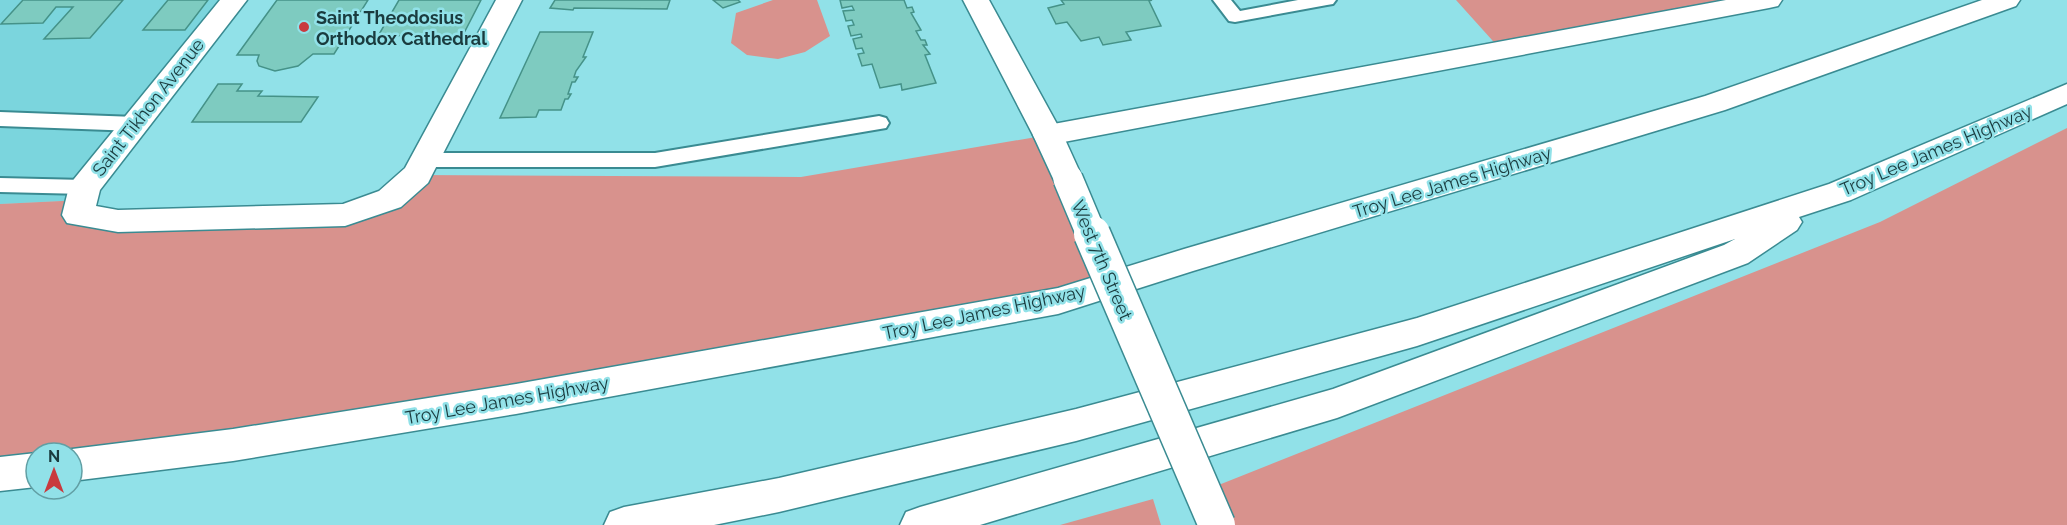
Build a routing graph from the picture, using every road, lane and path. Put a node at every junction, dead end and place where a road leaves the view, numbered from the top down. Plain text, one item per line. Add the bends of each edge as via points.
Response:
1 (234, 0) edge
2 (509, 0) edge
3 (976, 0) edge
4 (1222, 0) edge
5 (1327, 0) edge
6 (1769, 0) edge
7 (2007, 0) edge
8 (2067, 93) edge
9 (2, 123) edge
10 (879, 123) dead end
11 (136, 124) junction
12 (1048, 135) junction
13 (425, 160) junction
14 (0, 185) edge
15 (85, 187) junction
16 (1840, 192) junction
17 (84, 464) edge
18 (24, 471) edge
19 (0, 474) edge
20 (1208, 514) edge
21 (624, 525) edge
22 (920, 525) edge

1 - 11 main road, Saint Tikhon Avenue
2 - 13 main road
3 - 12 main road, West 7th Street
4 - 5 lane via 1235,17
6 - 12 main road
7 - 17 main road, Troy Lee James Highway via 1715,103 1058,301 516,399 233,445
8 - 16 main road, Troy Lee James Highway
9 - 11 lane
10 - 13 lane via 655,160
11 - 15 main road, Saint Tikhon Avenue
12 - 20 main road, West 7th Street, bridge
13 - 15 main road, Saint Tikhon Avenue via 417,176 390,199 345,215 118,221 78,215
14 - 15 lane
16 - 21 main road, Troy Lee James Highway via 1417,332 1276,372 1076,425 780,495
16 - 22 main road via 1736,254 1348,399
18 - 19 main road

